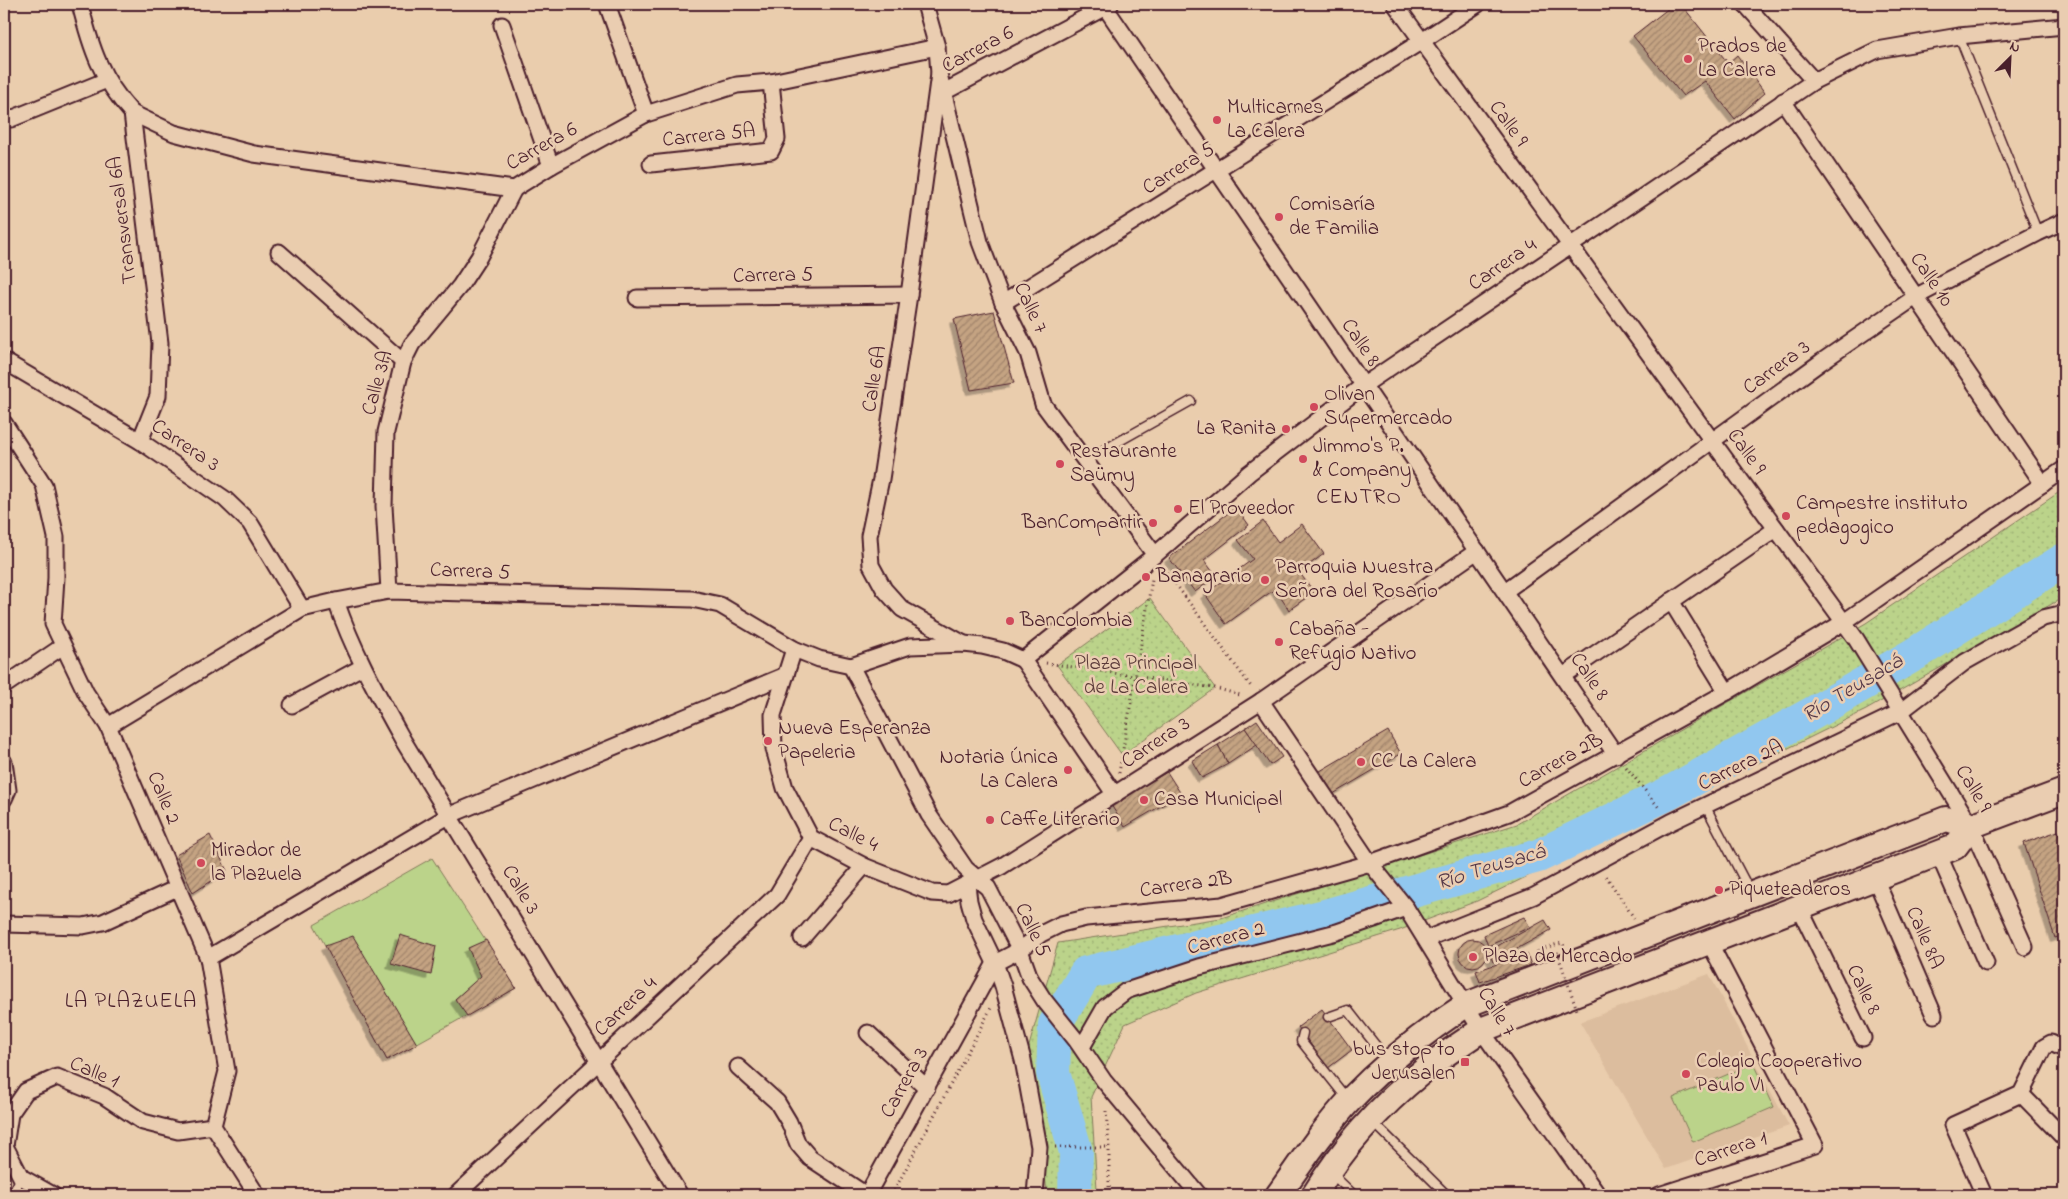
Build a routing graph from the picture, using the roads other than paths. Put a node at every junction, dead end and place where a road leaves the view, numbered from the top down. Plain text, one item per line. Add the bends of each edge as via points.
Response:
1 (80, 4) edge
2 (607, 4) edge
3 (925, 4) edge
4 (1395, 4) edge
5 (1478, 4) edge
6 (1745, 4) edge
7 (1107, 5) edge
8 (502, 25) dead end
9 (2063, 29) edge
10 (1959, 36) junction
11 (1422, 41) junction
12 (937, 47) junction
13 (939, 74) junction
14 (107, 80) junction
15 (1814, 81) junction
16 (771, 82) junction
17 (944, 92) junction
18 (1783, 101) junction
19 (132, 113) junction
20 (646, 114) junction
21 (11, 119) dead end
22 (651, 164) dead end
23 (551, 166) junction
24 (1217, 170) junction
25 (514, 189) junction
26 (2064, 221) edge
27 (2038, 233) junction
28 (1570, 245) junction
29 (278, 252) dead end
30 (909, 295) junction
31 (1917, 296) junction
32 (638, 298) dead end
33 (1003, 303) junction
34 (4, 361) edge
35 (403, 362) junction
36 (1364, 385) junction
37 (1191, 401) dead end
38 (4, 423) edge
39 (140, 441) junction
40 (1713, 442) junction
41 (1084, 461) junction
42 (2064, 469) edge
43 (2043, 484) junction
44 (1776, 529) junction
45 (1477, 551) junction
46 (1155, 555) junction
47 (388, 591) junction
48 (1505, 592) junction
49 (1671, 600) junction
50 (336, 601) junction
51 (302, 609) junction
52 (2064, 613) edge
53 (1844, 622) junction
54 (964, 644) junction
55 (63, 646) junction
56 (794, 649) junction
57 (1023, 660) junction
58 (851, 666) junction
59 (362, 667) junction
60 (786, 675) junction
61 (1563, 676) junction
62 (4, 686) edge
63 (1727, 692) junction
64 (1261, 701) junction
65 (292, 704) dead end
66 (1900, 712) junction
67 (108, 726) junction
68 (1616, 755) junction
69 (4, 762) edge
70 (2064, 791) edge
71 (1114, 795) junction
72 (4, 799) edge
73 (1706, 807) junction
74 (450, 815) junction
75 (1971, 826) junction
76 (811, 838) junction
77 (1938, 853) junction
78 (1370, 863) junction
79 (864, 866) junction
80 (1874, 878) junction
81 (1786, 881) junction
82 (972, 882) junction
83 (177, 888) junction
84 (1752, 894) junction
85 (1799, 907) junction
86 (1406, 908) junction
87 (4, 924) edge
88 (802, 938) dead end
89 (1426, 939) junction
90 (1709, 942) junction
91 (2026, 947) dead end
92 (1020, 950) junction
93 (208, 958) junction
94 (995, 963) junction
95 (1986, 963) dead end
96 (1466, 1005) junction
97 (1934, 1015) dead end
98 (1328, 1017) dead end
99 (1481, 1030) junction
100 (1303, 1032) dead end
101 (868, 1033) dead end
102 (1863, 1038) dead end
103 (1079, 1044) junction
104 (2064, 1049) edge
105 (1389, 1062) junction
106 (598, 1063) junction
107 (738, 1067) dead end
108 (928, 1088) junction
109 (2021, 1094) junction
110 (1349, 1101) junction
111 (1371, 1120) junction
112 (213, 1126) junction
113 (2064, 1138) edge
114 (1329, 1171) junction
115 (21, 1178) junction
116 (12, 1195) edge
117 (53, 1195) edge
118 (257, 1195) edge
119 (456, 1195) edge
120 (680, 1195) edge
121 (866, 1195) edge
122 (1035, 1195) edge
123 (1199, 1195) edge
124 (1278, 1195) edge
125 (1314, 1195) edge
126 (1354, 1195) edge
127 (1447, 1195) edge
128 (1598, 1195) edge
129 (1659, 1195) edge
130 (1984, 1195) edge

1 - 14 street via 90,45
2 - 20 street
3 - 12 street
4 - 11 street, Calle 9
5 - 11 street, Carrera 5
6 - 15 street
7 - 17 street, Carrera 6
7 - 24 street, Calle 8
8 - 23 street
9 - 10 street, Carrera 4
10 - 15 street, Carrera 4 via 1876,50
10 - 27 lane
11 - 24 street, Carrera 5
11 - 28 street, Calle 9
12 - 13 street, Calle 7
12 - 16 street, Carrera 6
13 - 17 street, Calle 7
13 - 30 street, Calle 6A
14 - 19 street
14 - 21 street
15 - 18 street, Carrera 4
16 - 20 street, Carrera 6 via 737,85
16 - 22 street, Carrera 5A via 777,139 771,151
17 - 33 street, Calle 7 via 980,242
18 - 28 street, Carrera 4
18 - 31 street, Calle 10
19 - 25 street, Carrera 6 via 174,133 254,154
19 - 39 street, Transversal 6A via 160,343 158,396
20 - 23 street, Carrera 6
23 - 25 street, Carrera 6
24 - 33 street, Carrera 5
24 - 36 street, Calle 8
25 - 35 street, Calle 3A via 479,257 460,286 412,344
26 - 27 street, Carrera 3
27 - 31 street, Carrera 3
28 - 36 street, Carrera 4
28 - 40 street, Calle 9
29 - 35 street
30 - 32 street, Carrera 5
30 - 54 street, Calle 6A via 881,479 869,536 871,565 884,589 902,608
31 - 40 street, Carrera 3
31 - 43 street, Calle 10
33 - 41 street, Calle 7 via 1028,353 1043,404
34 - 39 street, Carrera 3
35 - 47 street, Calle 3A via 386,432 384,506
36 - 45 street, Calle 8
36 - 46 street, Carrera 4 via 1249,473
37 - 41 lane
38 - 55 street, Calle 2 via 44,484 56,536 53,624
39 - 51 street, Carrera 3 via 218,494 250,523
40 - 44 street, Calle 9
40 - 48 street, Carrera 3
41 - 46 street, Calle 7
42 - 43 street, Carrera 2B
43 - 53 street, Carrera 2B
44 - 49 street
44 - 53 street, Calle 9
45 - 48 street, Calle 8
45 - 64 street, Carrera 3
46 - 57 street, Carrera 4
47 - 50 street, Carrera 5
47 - 56 street, Carrera 5 via 692,599 720,605
48 - 61 street, Calle 8
49 - 61 street
49 - 63 street
50 - 51 street, Carrera 5
50 - 59 street, Calle 3
51 - 67 street, Carrera 5
52 - 66 street, Carrera 2A via 2043,618 1966,662
53 - 63 street, Carrera 2B
53 - 66 street, Calle 9
54 - 57 street via 989,648
54 - 58 street via 910,646
55 - 62 street
55 - 67 street, Calle 2 via 86,693
56 - 58 street, Carrera 5
56 - 60 street, Calle 4
57 - 71 street
58 - 82 street, Calle 5 via 929,815
59 - 65 street
59 - 74 street, Calle 3
60 - 74 street
60 - 76 street, Calle 4 via 773,715 774,748 785,788
61 - 68 street, Calle 8
63 - 68 street, Carrera 2B
64 - 71 street, Carrera 3
64 - 78 street, Calle 7
66 - 73 street, Carrera 2A
66 - 75 street, Calle 9
67 - 83 street, Calle 2
68 - 78 street, Carrera 2B via 1509,813
69 - 72 street via 8,790
70 - 75 main road
71 - 82 street, Carrera 3
73 - 84 lane
73 - 89 street, Carrera 2A via 1671,822 1534,896
74 - 93 street
74 - 106 street, Calle 3
75 - 77 main road via 1955,847
75 - 81 main road via 1946,819
75 - 91 street, Calle 9
76 - 79 street, Calle 4
76 - 106 street, Carrera 4 via 777,895
77 - 80 main road
77 - 95 street
78 - 86 street, Calle 7
78 - 92 street, Carrera 2B via 1222,905 1086,918 1061,924
79 - 82 street, Calle 4 via 932,893 948,894
79 - 88 street
80 - 85 main road
80 - 97 street, Calle 8A
81 - 84 main road
81 - 85 main road
82 - 92 street, Calle 5 via 988,888
82 - 94 street via 969,901
83 - 87 street via 103,922 83,926
83 - 93 street, Calle 2
84 - 96 main road
85 - 90 main road
85 - 102 street, Calle 8
86 - 89 street, Calle 7
86 - 103 street, Carrera 2 via 1337,932 1198,967 1126,991 1105,1006
89 - 96 street, Calle 7
90 - 99 main road
90 - 129 street, Carrera 1 via 1815,1145
92 - 94 street
92 - 103 street, Calle 5 via 1030,978
93 - 112 street, Calle 2 via 227,1071
94 - 108 street, Carrera 3
94 - 122 street via 1023,1060 1040,1147
96 - 99 street, Calle 7
96 - 105 main road
98 - 105 lane via 1348,1010
99 - 111 main road via 1422,1072
99 - 128 street, Calle 7
100 - 110 lane via 1301,1041
101 - 108 street
103 - 123 street, Calle 5 via 1104,1081
104 - 109 street via 2051,1043 2044,1047
105 - 110 main road
106 - 119 street, Carrera 4
106 - 120 street, Calle 3
107 - 121 street via 777,1102 798,1144 810,1158
108 - 121 street, Carrera 3
109 - 113 street
109 - 130 street via 1953,1125
110 - 111 main road
110 - 124 main road
111 - 114 main road
111 - 127 lane
112 - 115 street, Calle 1 via 178,1131 143,1122 104,1096 57,1077 26,1091 10,1114 5,1146
112 - 118 street
114 - 125 main road
114 - 126 lane
115 - 116 lane
115 - 117 street

